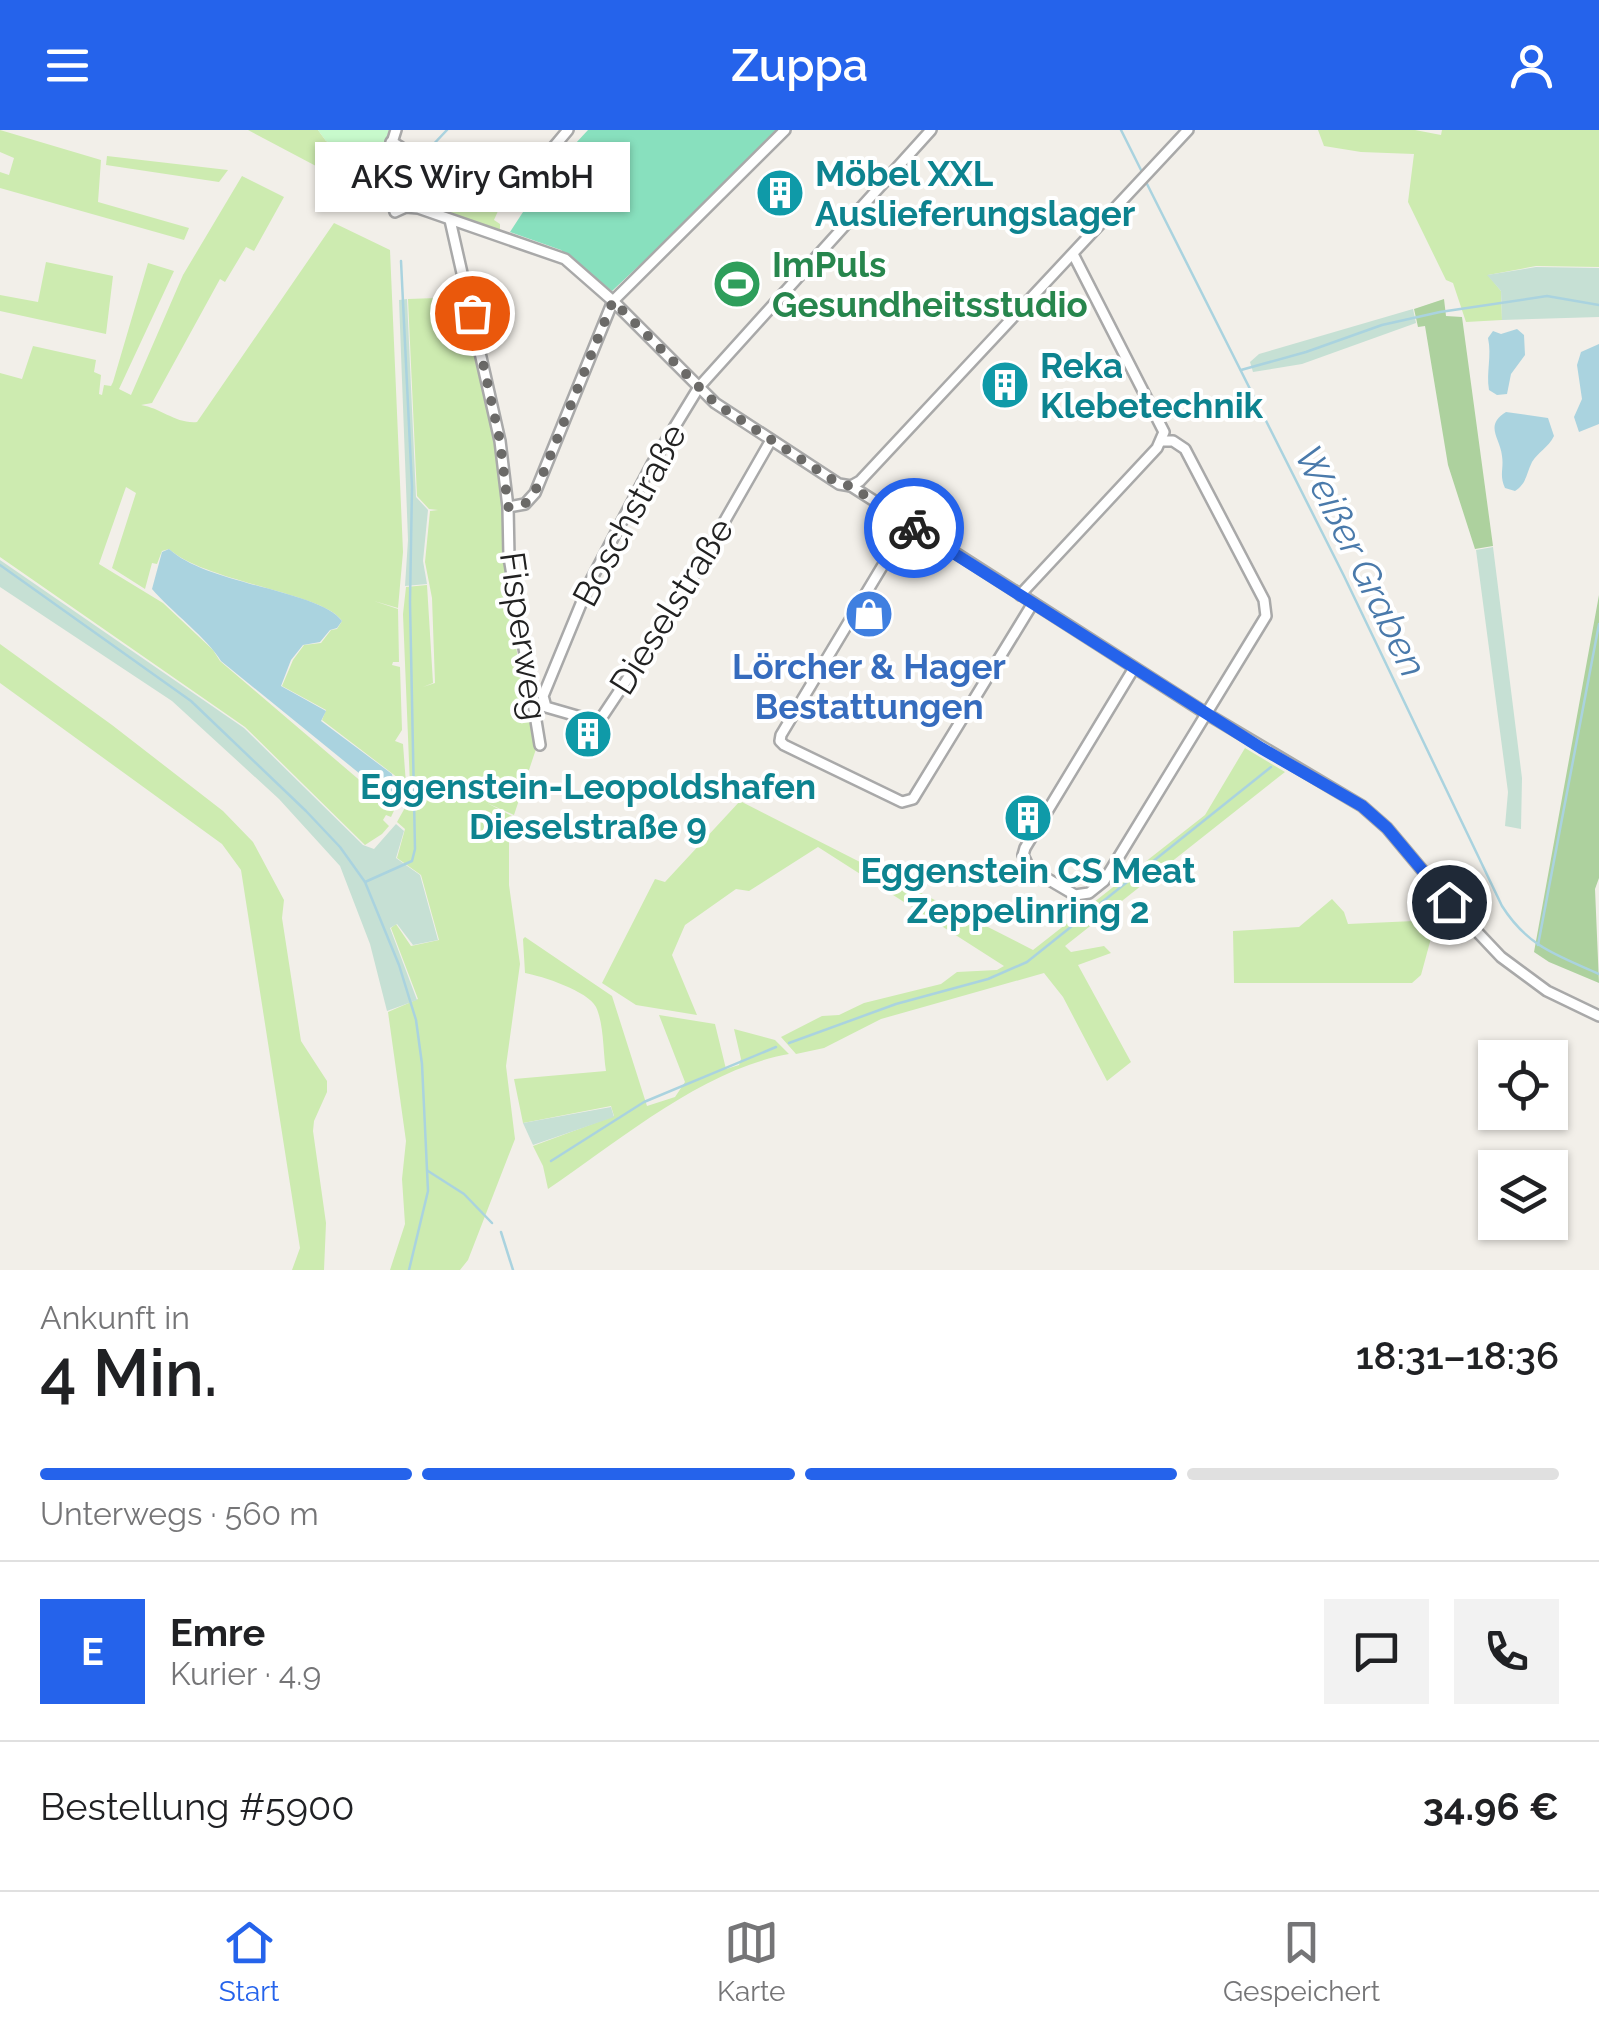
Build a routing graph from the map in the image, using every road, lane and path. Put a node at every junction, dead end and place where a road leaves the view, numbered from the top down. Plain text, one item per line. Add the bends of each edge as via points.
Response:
1 (396, 130) edge
2 (568, 130) edge
3 (784, 130) edge
4 (931, 130) edge
5 (1188, 130) edge
6 (391, 142) junction
7 (387, 182) junction
8 (406, 207) junction
9 (450, 220) junction
10 (1073, 254) junction
11 (613, 301) junction
12 (699, 387) junction
13 (771, 440) junction
14 (1162, 440) junction
15 (851, 486) junction
16 (508, 507) junction
17 (907, 524) junction
18 (1020, 595) junction
19 (1033, 603) junction
20 (1134, 668) junction
21 (543, 702) joint
22 (1207, 714) junction
23 (540, 746) dead end
24 (1599, 1016) edge

1 - 6 street
2 - 6 street via 509,200 417,161
3 - 11 street
4 - 12 street, Boschstraße
5 - 10 street
6 - 7 street
7 - 8 street
7 - 8 street via 394,212
8 - 9 street
9 - 11 street via 565,260
9 - 16 street, Fisperweg via 500,441
10 - 14 street via 1164,432
10 - 15 street
11 - 12 street
11 - 16 street via 538,486 525,504
12 - 13 street
12 - 21 street, Boschstraße via 590,582
13 - 15 street
13 - 21 street, Dieselstraße via 676,606 602,717 591,720
14 - 18 street
14 - 22 street via 1185,448 1267,608
15 - 17 street
16 - 23 street, Fisperweg via 509,557
17 - 18 street
17 - 19 street via 781,735 784,746 902,802 914,799
18 - 19 street
19 - 20 street
20 - 22 street
20 - 22 street via 1025,848 1029,868 1075,895 1096,889
22 - 24 street via 1377,817 1501,957 1555,996

